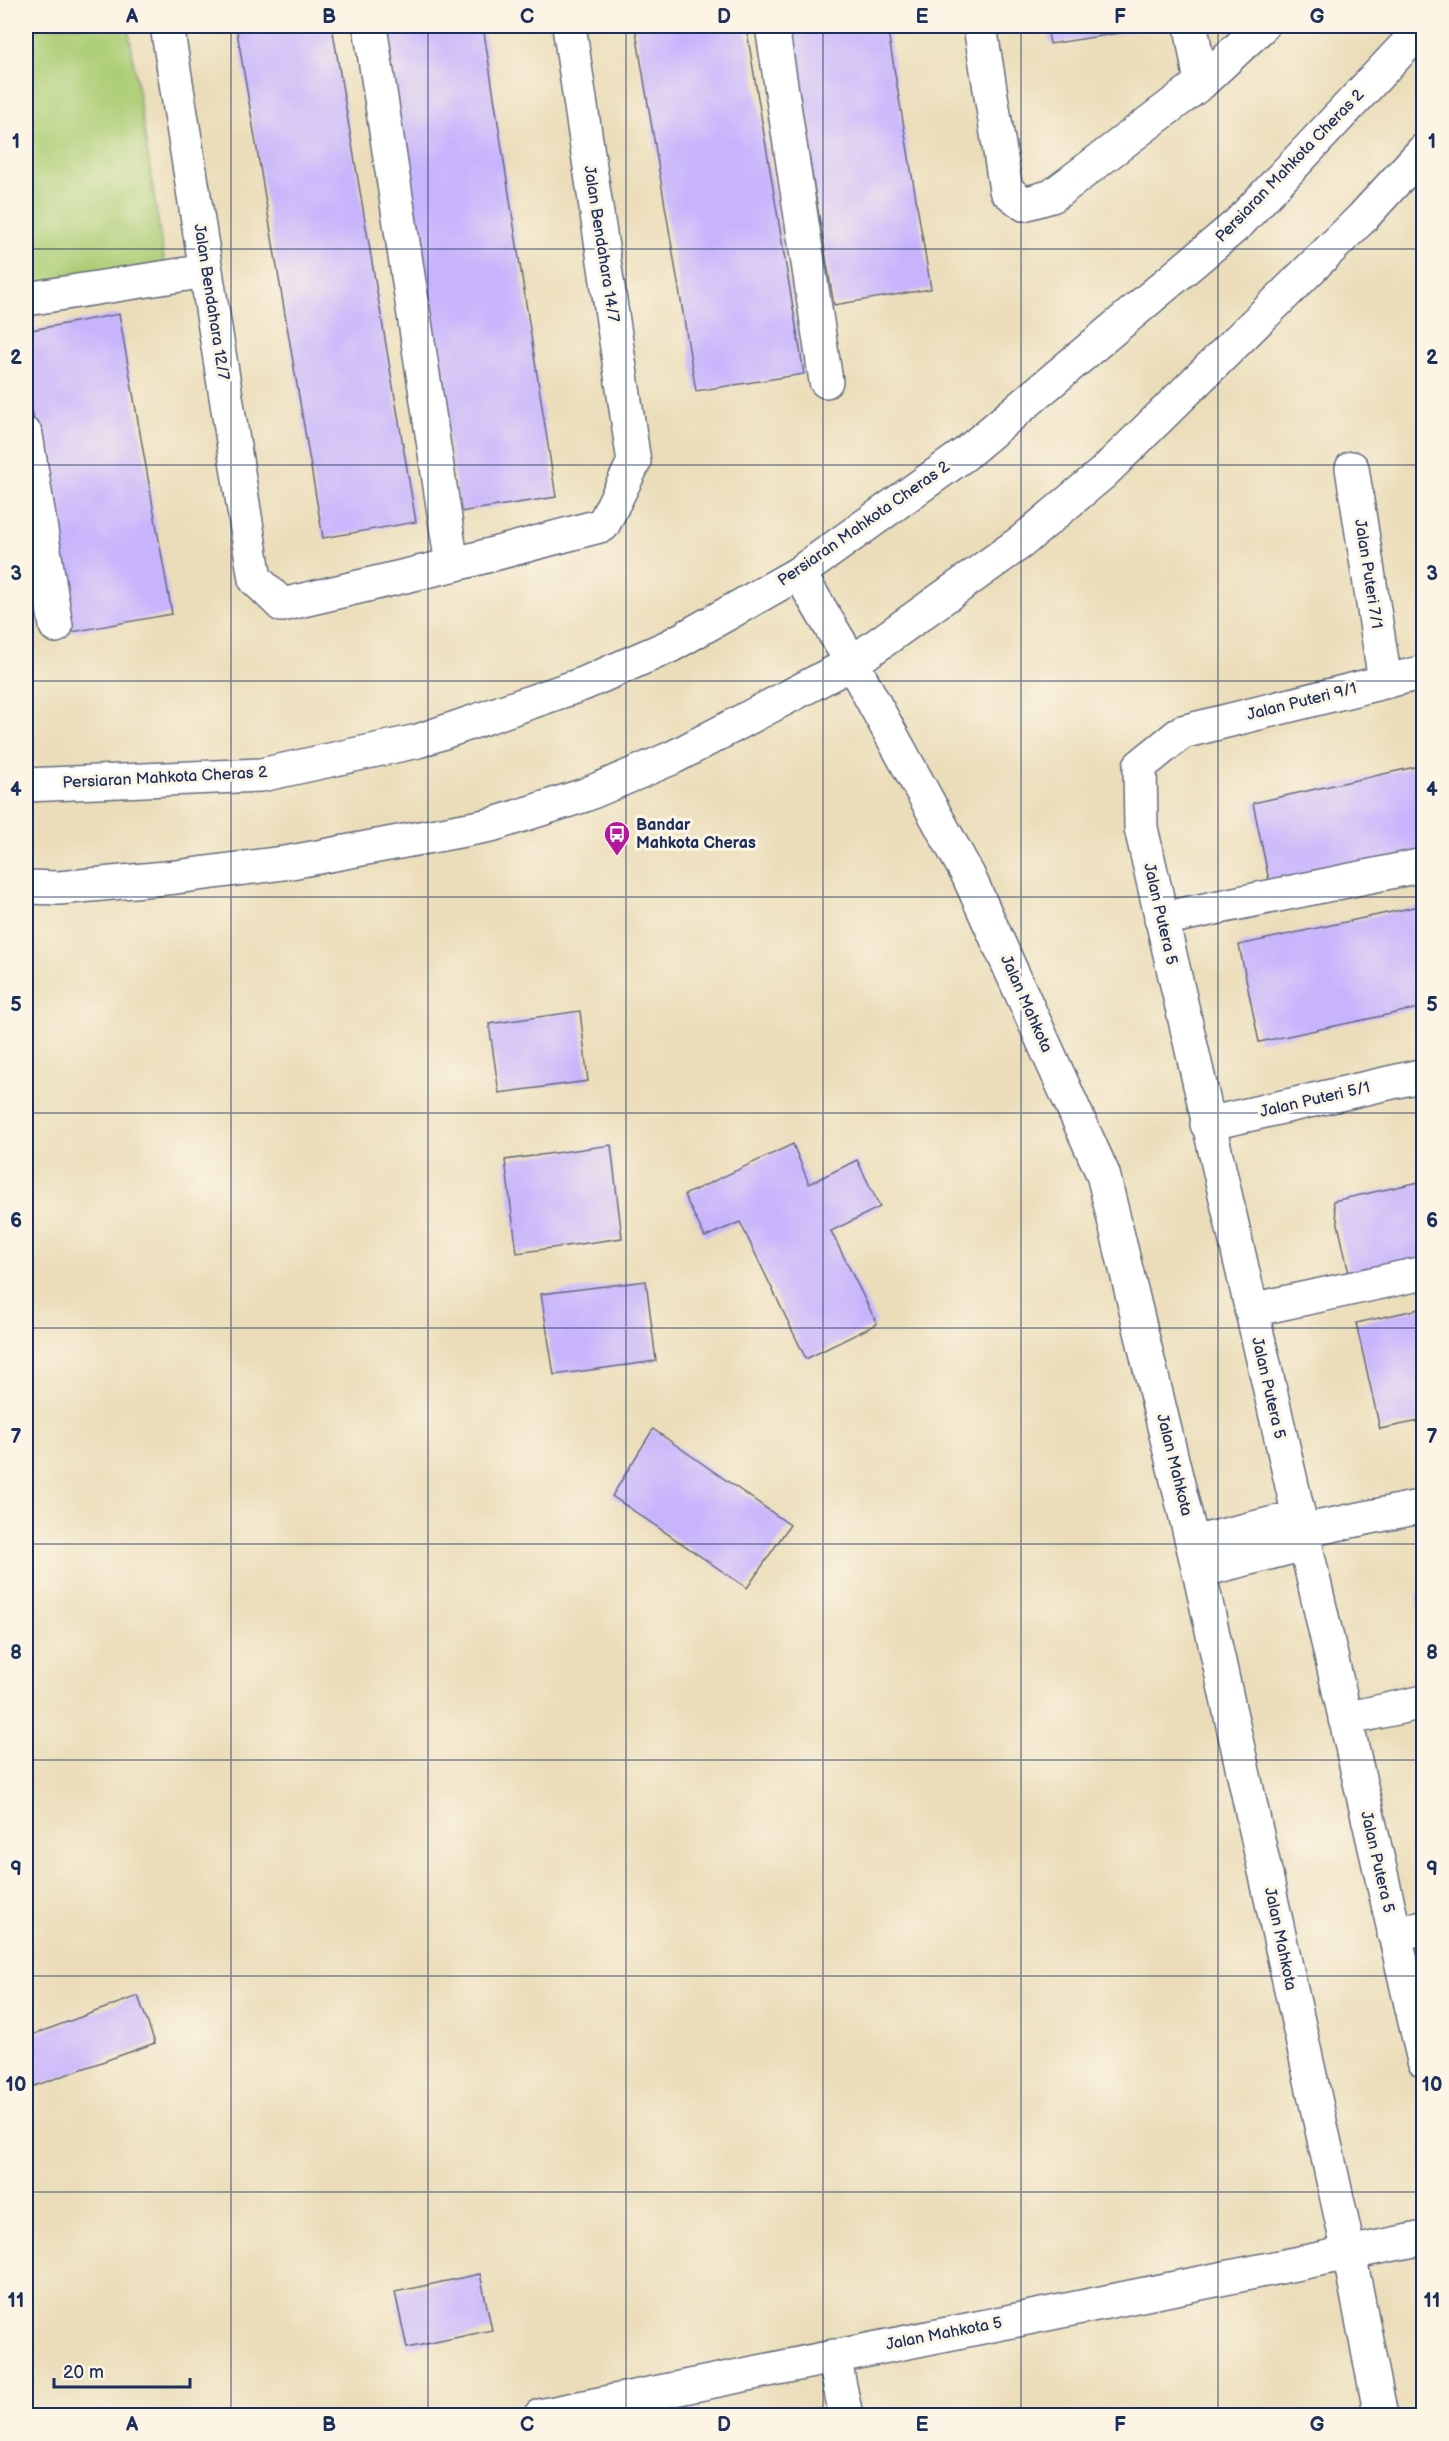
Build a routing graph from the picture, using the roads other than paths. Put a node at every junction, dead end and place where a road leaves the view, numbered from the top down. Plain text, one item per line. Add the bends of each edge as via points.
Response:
1 (167, 26) edge
2 (370, 26) edge
3 (568, 26) edge
4 (772, 26) edge
5 (980, 26) edge
6 (1191, 26) edge
7 (1262, 26) edge
8 (1424, 26) edge
9 (1201, 83) junction
10 (1424, 150) edge
11 (206, 271) junction
12 (26, 299) edge
13 (826, 381) dead end
14 (26, 435) edge
15 (1352, 468) dead end
16 (452, 564) junction
17 (800, 573) junction
18 (56, 626) dead end
19 (852, 663) junction
20 (1424, 672) edge
21 (1385, 681) junction
22 (1182, 732) joint
23 (26, 785) edge
24 (1424, 865) edge
25 (26, 887) edge
26 (1161, 919) junction
27 (1424, 1076) edge
28 (1207, 1125) junction
29 (1424, 1273) edge
30 (1251, 1310) junction
31 (1424, 1506) edge
32 (1301, 1531) junction
33 (1196, 1557) junction
34 (1424, 1702) edge
35 (1345, 1719) junction
36 (1409, 1931) edge
37 (1424, 2061) edge
38 (1424, 2238) edge
39 (1349, 2253) junction
40 (834, 2356) junction
41 (641, 2405) edge
42 (540, 2415) edge
43 (846, 2415) edge
44 (1381, 2415) edge

1 - 11 street, Jalan Bendahara 12/7
2 - 16 street
3 - 16 street, Jalan Bendahara 14/7 via 634,462 603,525
4 - 13 street
5 - 9 street via 1006,190 1024,204 1052,196
6 - 9 street
7 - 9 street
8 - 17 street, Persiaran Mahkota Cheras 2 via 1239,224 965,454
10 - 19 street via 1362,218 1103,473 1020,542
11 - 12 street
11 - 16 street, Jalan Bendahara 12/7 via 255,579 282,605
14 - 18 street
15 - 21 street, Jalan Puteri 7/1
17 - 19 street, Jalan Mahkota
17 - 23 street, Persiaran Mahkota Cheras 2 via 670,646 583,684 418,741 261,775
19 - 25 street via 674,757 585,795 491,825 291,862 176,877 59,888
19 - 33 street, Jalan Mahkota via 968,875 1103,1174
20 - 21 street, Jalan Puteri 9/1
21 - 22 street, Jalan Puteri 9/1
22 - 26 street, Jalan Putera 5 via 1140,766 1141,828
24 - 26 street
26 - 28 street, Jalan Putera 5
27 - 28 street, Jalan Puteri 5/1
28 - 30 street, Jalan Putera 5
29 - 30 street
30 - 32 street, Jalan Putera 5
31 - 32 street
32 - 33 street
32 - 35 street, Jalan Putera 5
33 - 39 street, Jalan Mahkota
34 - 35 street
35 - 36 street, Jalan Putera 5
36 - 37 street, Jalan Putera 5
38 - 39 street, Jalan Mahkota 5
39 - 40 street, Jalan Mahkota 5
39 - 44 street, Jalan Mahkota
40 - 41 street, Jalan Mahkota 5
40 - 43 street
41 - 42 street, Jalan Mahkota 5

